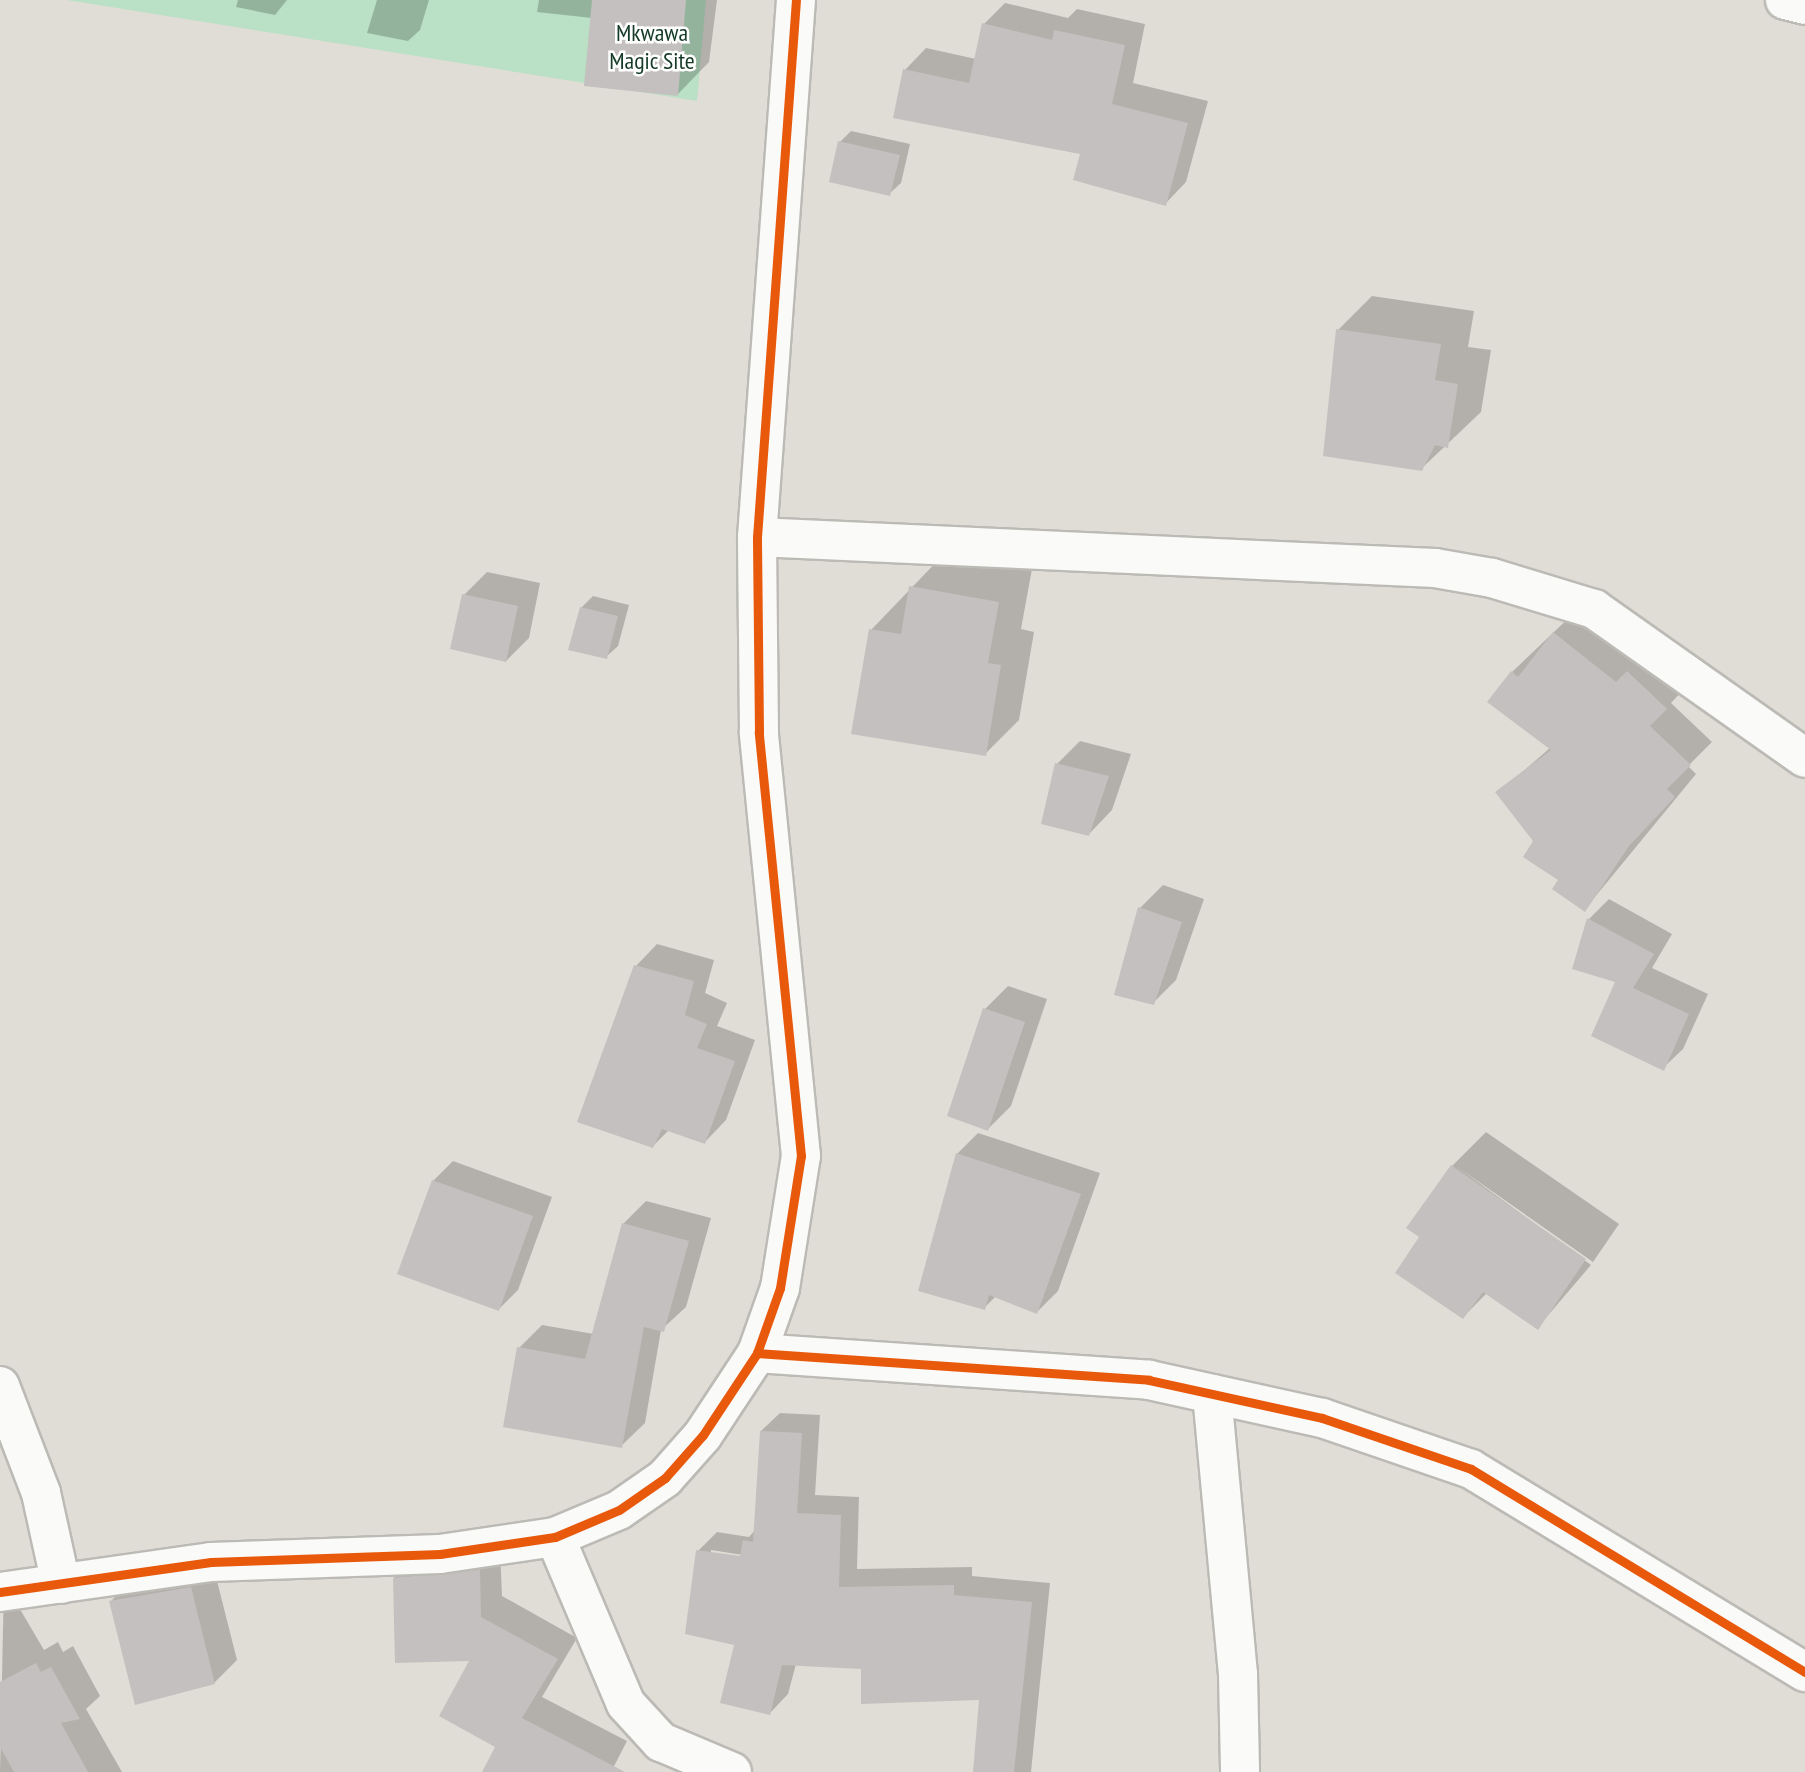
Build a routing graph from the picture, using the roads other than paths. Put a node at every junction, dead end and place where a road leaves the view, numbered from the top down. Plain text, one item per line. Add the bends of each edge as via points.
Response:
1 (796, 0) edge
2 (1785, 0) edge
3 (1805, 5) edge
4 (757, 537) junction
5 (1805, 758) edge
6 (757, 1353) junction
7 (0, 1386) edge
8 (1212, 1394) junction
9 (555, 1537) junction
10 (61, 1584) junction
11 (0, 1592) edge
12 (1805, 1672) edge
13 (732, 1772) edge
14 (1240, 1772) edge

1 - 4 street
2 - 3 street
4 - 5 street via 1435,568 1492,578 1594,609
4 - 6 street via 759,732 801,1156 780,1289
6 - 8 street via 1149,1380
6 - 9 street via 703,1435 665,1478 619,1510
7 - 10 street via 41,1493
8 - 12 street via 1322,1418 1471,1469
8 - 14 street via 1238,1674
9 - 10 street via 440,1554 211,1562
9 - 13 street via 626,1704 661,1742
10 - 11 street

